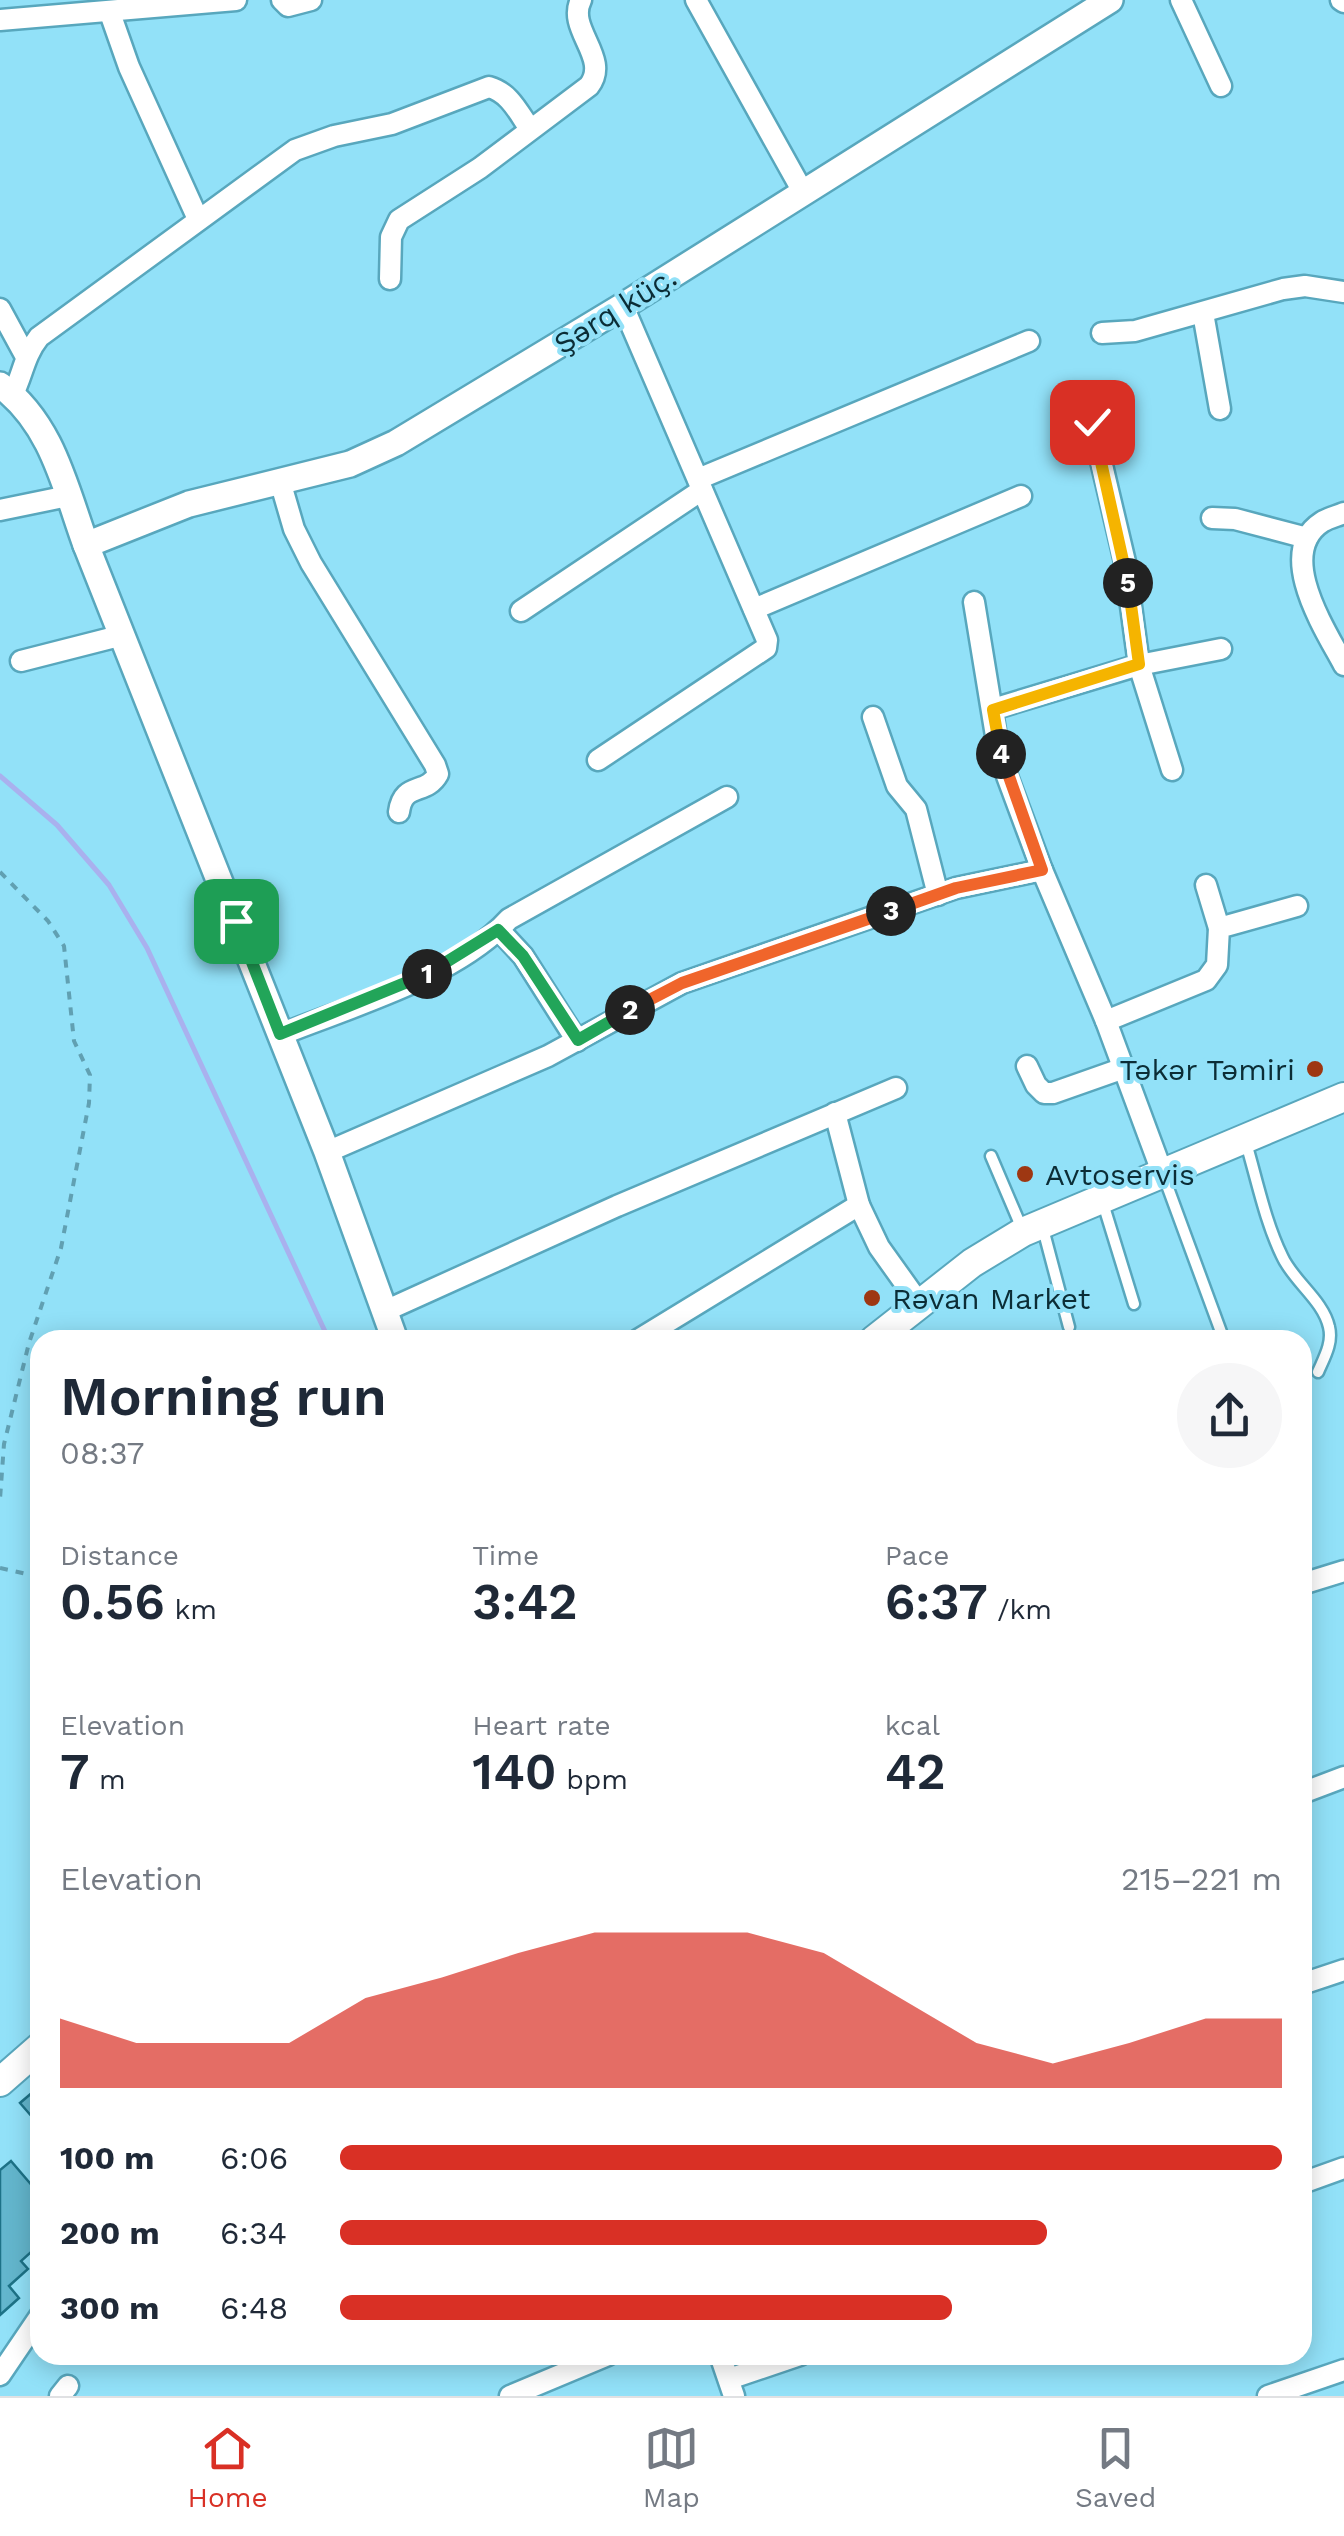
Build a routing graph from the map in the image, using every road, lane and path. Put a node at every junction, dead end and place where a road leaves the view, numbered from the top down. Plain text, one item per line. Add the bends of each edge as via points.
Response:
1 (236, 0) edge
2 (282, 0) edge
3 (311, 0) edge
4 (582, 0) edge
5 (696, 0) edge
6 (1110, 0) edge
7 (1180, 0) edge
8 (110, 12) junction
9 (0, 20) edge
10 (1221, 86) dead end
11 (530, 130) junction
12 (803, 192) junction
13 (198, 219) junction
14 (390, 279) dead end
15 (1344, 292) edge
16 (623, 306) junction
17 (0, 310) edge
18 (1203, 313) junction
19 (1102, 333) dead end
20 (1030, 341) dead end
21 (24, 355) junction
22 (6, 390) edge
23 (1220, 410) dead end
24 (1092, 422) dead end
25 (280, 481) junction
26 (700, 484) junction
27 (68, 496) junction
28 (1021, 496) dead end
29 (0, 510) edge
30 (1344, 513) edge
31 (1212, 518) dead end
32 (1307, 538) junction
33 (86, 545) junction
34 (974, 602) dead end
35 (754, 609) junction
36 (521, 611) dead end
37 (123, 635) junction
38 (1221, 649) dead end
39 (20, 662) dead end
40 (1139, 664) junction
41 (1344, 665) edge
42 (993, 710) junction
43 (873, 717) dead end
44 (598, 760) dead end
45 (1172, 770) dead end
46 (727, 797) dead end
47 (399, 812) dead end
48 (1042, 870) junction
49 (0, 872) edge
50 (1206, 884) dead end
51 (938, 895) junction
52 (1296, 906) dead end
53 (1219, 928) junction
54 (498, 930) junction
55 (1106, 1021) junction
56 (280, 1034) junction
57 (578, 1040) junction
58 (1028, 1066) dead end
59 (1124, 1068) junction
60 (896, 1088) dead end
61 (1344, 1097) edge
62 (834, 1113) junction
63 (1244, 1137) junction
64 (327, 1152) junction
65 (991, 1156) dead end
66 (1162, 1172) junction
67 (1101, 1198) junction
68 (859, 1205) junction
69 (1032, 1228) junction
70 (918, 1302) junction
71 (1134, 1304) dead end
72 (385, 1312) junction
73 (1070, 1326) dead end
74 (33, 1330) edge
75 (391, 1330) edge
76 (654, 1330) edge
77 (886, 1330) edge
78 (1220, 1330) edge
79 (30, 1339) edge
80 (1318, 1372) dead end
81 (0, 1498) edge
82 (0, 1568) edge
83 (1344, 1571) edge
84 (30, 1575) edge
85 (1312, 1581) edge
86 (1344, 1778) edge
87 (1312, 1789) edge
88 (1344, 1970) edge
89 (1312, 1981) edge
90 (30, 2060) edge
91 (0, 2082) edge
92 (1344, 2168) edge
93 (1312, 2179) edge
94 (30, 2331) edge
95 (584, 2365) edge
96 (779, 2365) edge
97 (1344, 2370) edge
98 (0, 2375) edge
99 (731, 2388) edge
100 (510, 2396) edge
101 (1268, 2396) edge

1 - 8 street
2 - 3 street via 288,6
4 - 11 street via 578,20 596,78
5 - 12 street
6 - 12 street, Şərq küç.
7 - 10 street
8 - 9 street
8 - 13 street
11 - 13 street via 501,90 489,87 392,124 296,150
11 - 14 street via 399,220 391,237
12 - 16 street, Şərq küç.
13 - 21 street via 59,320
15 - 18 street via 1283,289
16 - 25 street, Şərq küç. via 396,443 350,464
16 - 26 street
17 - 21 street
18 - 19 street via 1135,332
18 - 23 street
20 - 26 street
21 - 22 street via 20,379
22 - 27 street via 44,433
24 - 40 street via 1126,562
25 - 33 street, Şərq küç. via 189,504
25 - 47 street via 311,563 435,765 433,783 407,792
26 - 35 street
26 - 36 street
27 - 29 street
27 - 33 street
28 - 35 street
30 - 32 street via 1320,522
31 - 32 street
32 - 41 street via 1304,586
33 - 37 street
34 - 42 street
35 - 44 street via 766,648
37 - 39 street
37 - 56 street
38 - 40 street
40 - 42 street
40 - 45 street
42 - 48 street via 1004,768
43 - 51 street via 897,786 916,809
46 - 54 street
48 - 51 street
48 - 55 street
49 - 74 path via 64,946 74,1042 90,1075 61,1248
50 - 53 street
51 - 57 street via 682,983
52 - 53 street
53 - 55 street via 1217,965 1206,980
54 - 56 street via 434,971
54 - 57 street
55 - 59 street
56 - 64 street
57 - 64 street
58 - 59 street via 1044,1093
59 - 66 street
60 - 62 street
61 - 63 main road
62 - 68 street
62 - 72 street
63 - 66 main road
63 - 80 lane via 1280,1253 1325,1315 1329,1346
64 - 72 street
65 - 69 lane
66 - 67 main road
66 - 78 lane
67 - 69 main road
67 - 71 lane
68 - 70 street
68 - 76 street
69 - 70 main road
69 - 73 lane
70 - 77 main road
72 - 75 street
79 - 81 path via 4,1444
82 - 84 path
83 - 85 street
86 - 87 street
88 - 89 street
90 - 91 main road
92 - 93 street
94 - 98 street
95 - 100 street
96 - 99 street
97 - 101 street

